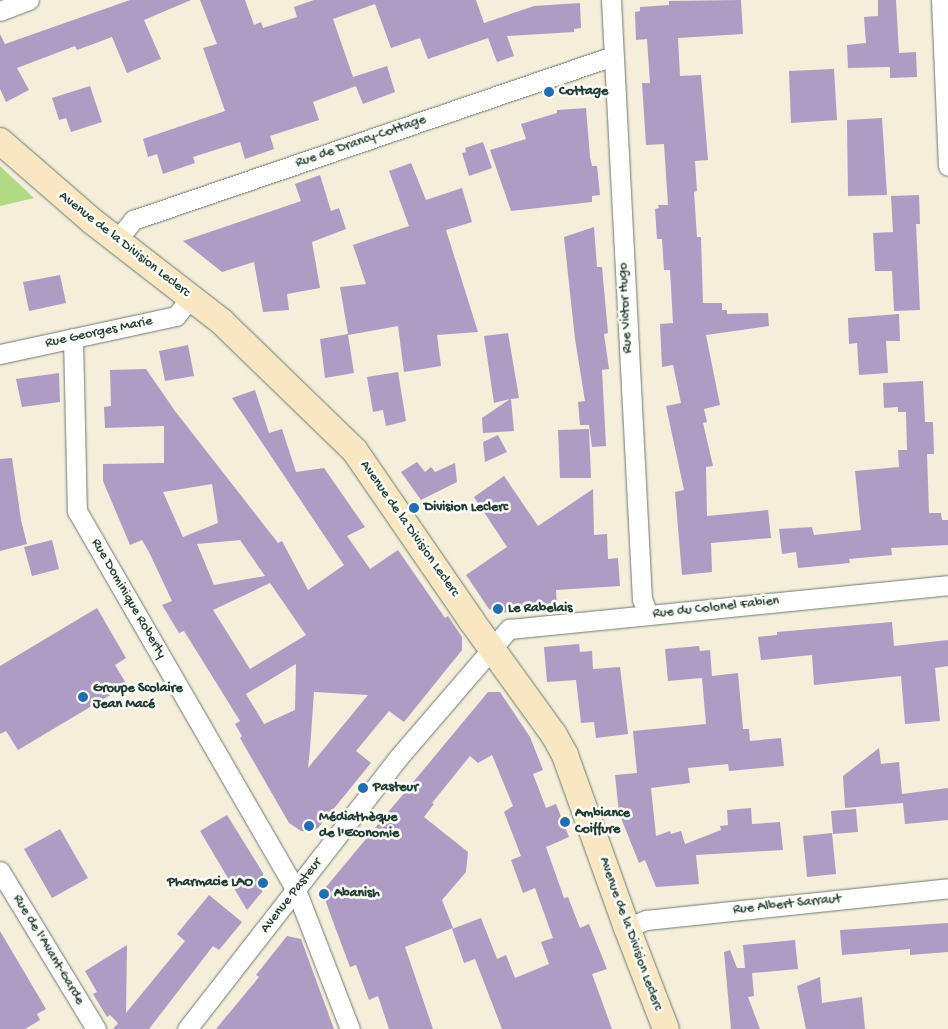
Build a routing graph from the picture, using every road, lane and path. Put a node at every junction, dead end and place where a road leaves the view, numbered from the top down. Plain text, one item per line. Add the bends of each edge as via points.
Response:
1 (29, 0) edge
2 (610, 0) edge
3 (941, 0) edge
4 (0, 11) edge
5 (613, 56) junction
6 (0, 141) edge
7 (948, 166) edge
8 (117, 240) junction
9 (190, 298) junction
10 (73, 338) junction
11 (0, 354) edge
12 (948, 584) edge
13 (648, 614) junction
14 (492, 647) junction
15 (0, 871) edge
16 (948, 888) edge
17 (296, 890) junction
18 (627, 928) junction
19 (96, 1029) edge
20 (187, 1029) edge
21 (350, 1029) edge
22 (666, 1029) edge

1 - 4 street
2 - 5 street, Rue Victor Hugo
3 - 7 street
5 - 8 street, Rue de Drancy-Cottage via 133,220
5 - 13 street, Rue Victor Hugo via 642,599
6 - 8 street, Avenue de la Division Leclerc
8 - 9 street, Avenue de la Division Leclerc
9 - 10 street, Rue Georges Marie via 176,316
9 - 14 street, Avenue de la Division Leclerc via 236,335 355,451
10 - 11 street, Rue Georges Marie
10 - 17 street, Rue Dominique Roberty via 77,511
12 - 13 street, Rue du Colonel Fabien
13 - 14 street, Rue du Colonel Fabien via 508,629
14 - 17 street, Avenue Pasteur via 397,759
14 - 18 street, Avenue de la Division Leclerc via 554,734 565,755
15 - 19 street, Rue de l'Avant-Garde
16 - 18 street, Rue Albert Sarraut via 646,920
17 - 20 street, Avenue Pasteur
17 - 21 street, Rue Dominique Roberty
18 - 22 street, Avenue de la Division Leclerc

